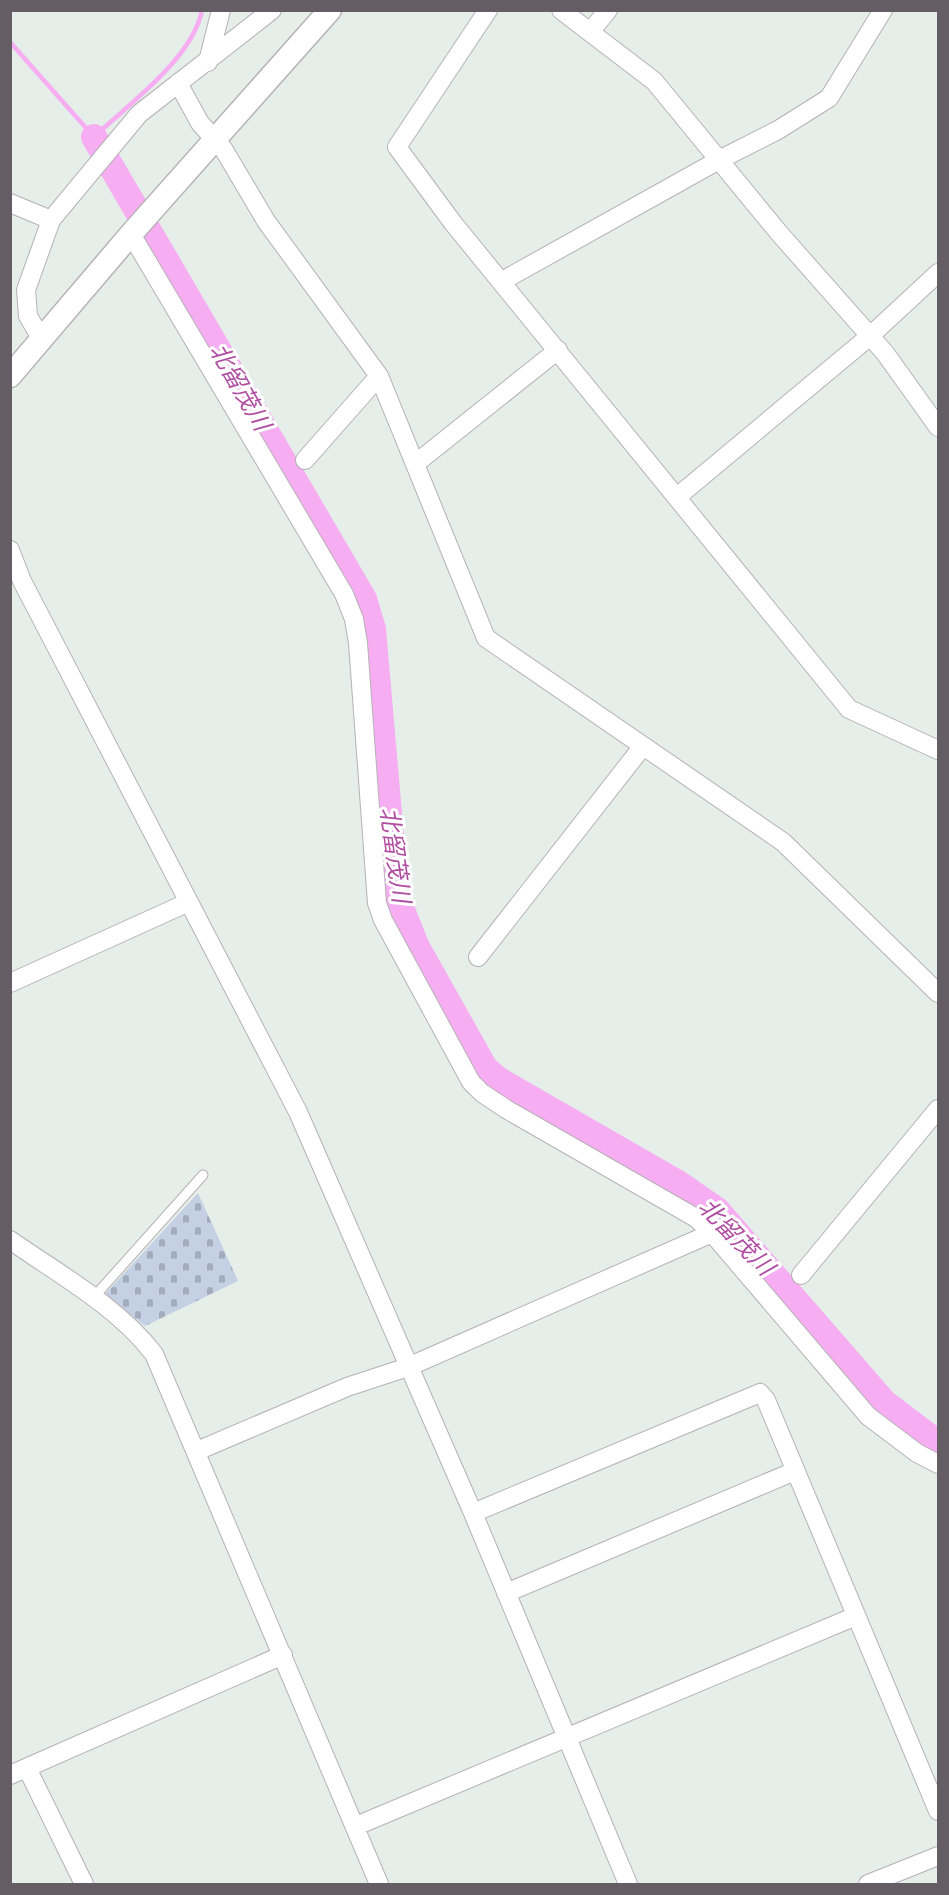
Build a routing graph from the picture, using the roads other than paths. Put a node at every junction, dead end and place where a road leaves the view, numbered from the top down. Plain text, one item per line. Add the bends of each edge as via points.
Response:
1 (221, 10) edge
2 (272, 10) edge
3 (330, 10) edge
4 (488, 10) edge
5 (561, 10) edge
6 (608, 10) edge
7 (883, 10) edge
8 (590, 32) junction
9 (208, 62) junction
10 (178, 83) junction
11 (214, 141) junction
12 (719, 160) junction
13 (10, 203) edge
14 (51, 220) junction
15 (140, 225) junction
16 (939, 273) edge
17 (502, 281) junction
18 (870, 336) junction
19 (42, 340) junction
20 (558, 350) junction
21 (10, 376) edge
22 (379, 376) junction
23 (939, 427) edge
24 (305, 460) dead end
25 (415, 464) junction
26 (677, 497) junction
27 (10, 550) edge
28 (16, 581) edge
29 (643, 746) junction
30 (939, 750) edge
31 (189, 902) junction
32 (478, 957) dead end
33 (10, 983) edge
34 (939, 993) edge
35 (939, 1109) edge
36 (203, 1175) dead end
37 (712, 1233) junction
38 (10, 1240) edge
39 (801, 1275) dead end
40 (93, 1298) junction
41 (408, 1367) junction
42 (197, 1451) junction
43 (939, 1464) edge
44 (795, 1471) junction
45 (473, 1513) junction
46 (506, 1593) junction
47 (856, 1616) junction
48 (283, 1655) junction
49 (565, 1736) junction
50 (19, 1772) edge
51 (939, 1811) edge
52 (356, 1826) junction
53 (939, 1856) edge
54 (84, 1884) edge
55 (379, 1884) edge
56 (628, 1884) edge
57 (868, 1884) edge

1 - 9 street
2 - 9 street
3 - 11 street
4 - 17 street via 397,147
5 - 8 street
6 - 8 street
7 - 12 street via 829,98
8 - 12 street via 654,81
9 - 10 street
10 - 11 street
10 - 14 street via 139,114
11 - 15 street
11 - 22 street via 224,150 266,221
12 - 17 street
12 - 18 street
13 - 14 street
14 - 19 street via 26,290 28,316
15 - 19 street
15 - 37 street via 344,594 354,619 377,903 471,1082 506,1109 696,1218
16 - 18 street
17 - 20 street
18 - 23 street
18 - 26 street
19 - 21 street
20 - 25 street
20 - 26 street
22 - 24 street
22 - 25 street
25 - 29 street via 486,638
26 - 30 street via 849,709
27 - 28 street
28 - 31 street
29 - 32 street
29 - 34 street via 783,842
31 - 33 street
31 - 41 street via 298,1113
35 - 39 street
36 - 40 lane
37 - 41 street
37 - 43 street via 868,1416 917,1453
38 - 40 street
40 - 42 street via 139,1334 154,1354
41 - 42 street via 347,1387
41 - 45 street
42 - 48 street
44 - 45 street via 760,1393
44 - 46 street
44 - 47 street
45 - 46 street
46 - 49 street
47 - 49 street
47 - 51 street
48 - 50 street
48 - 52 street
49 - 52 street
49 - 56 street
50 - 54 street
52 - 55 street
53 - 57 street

